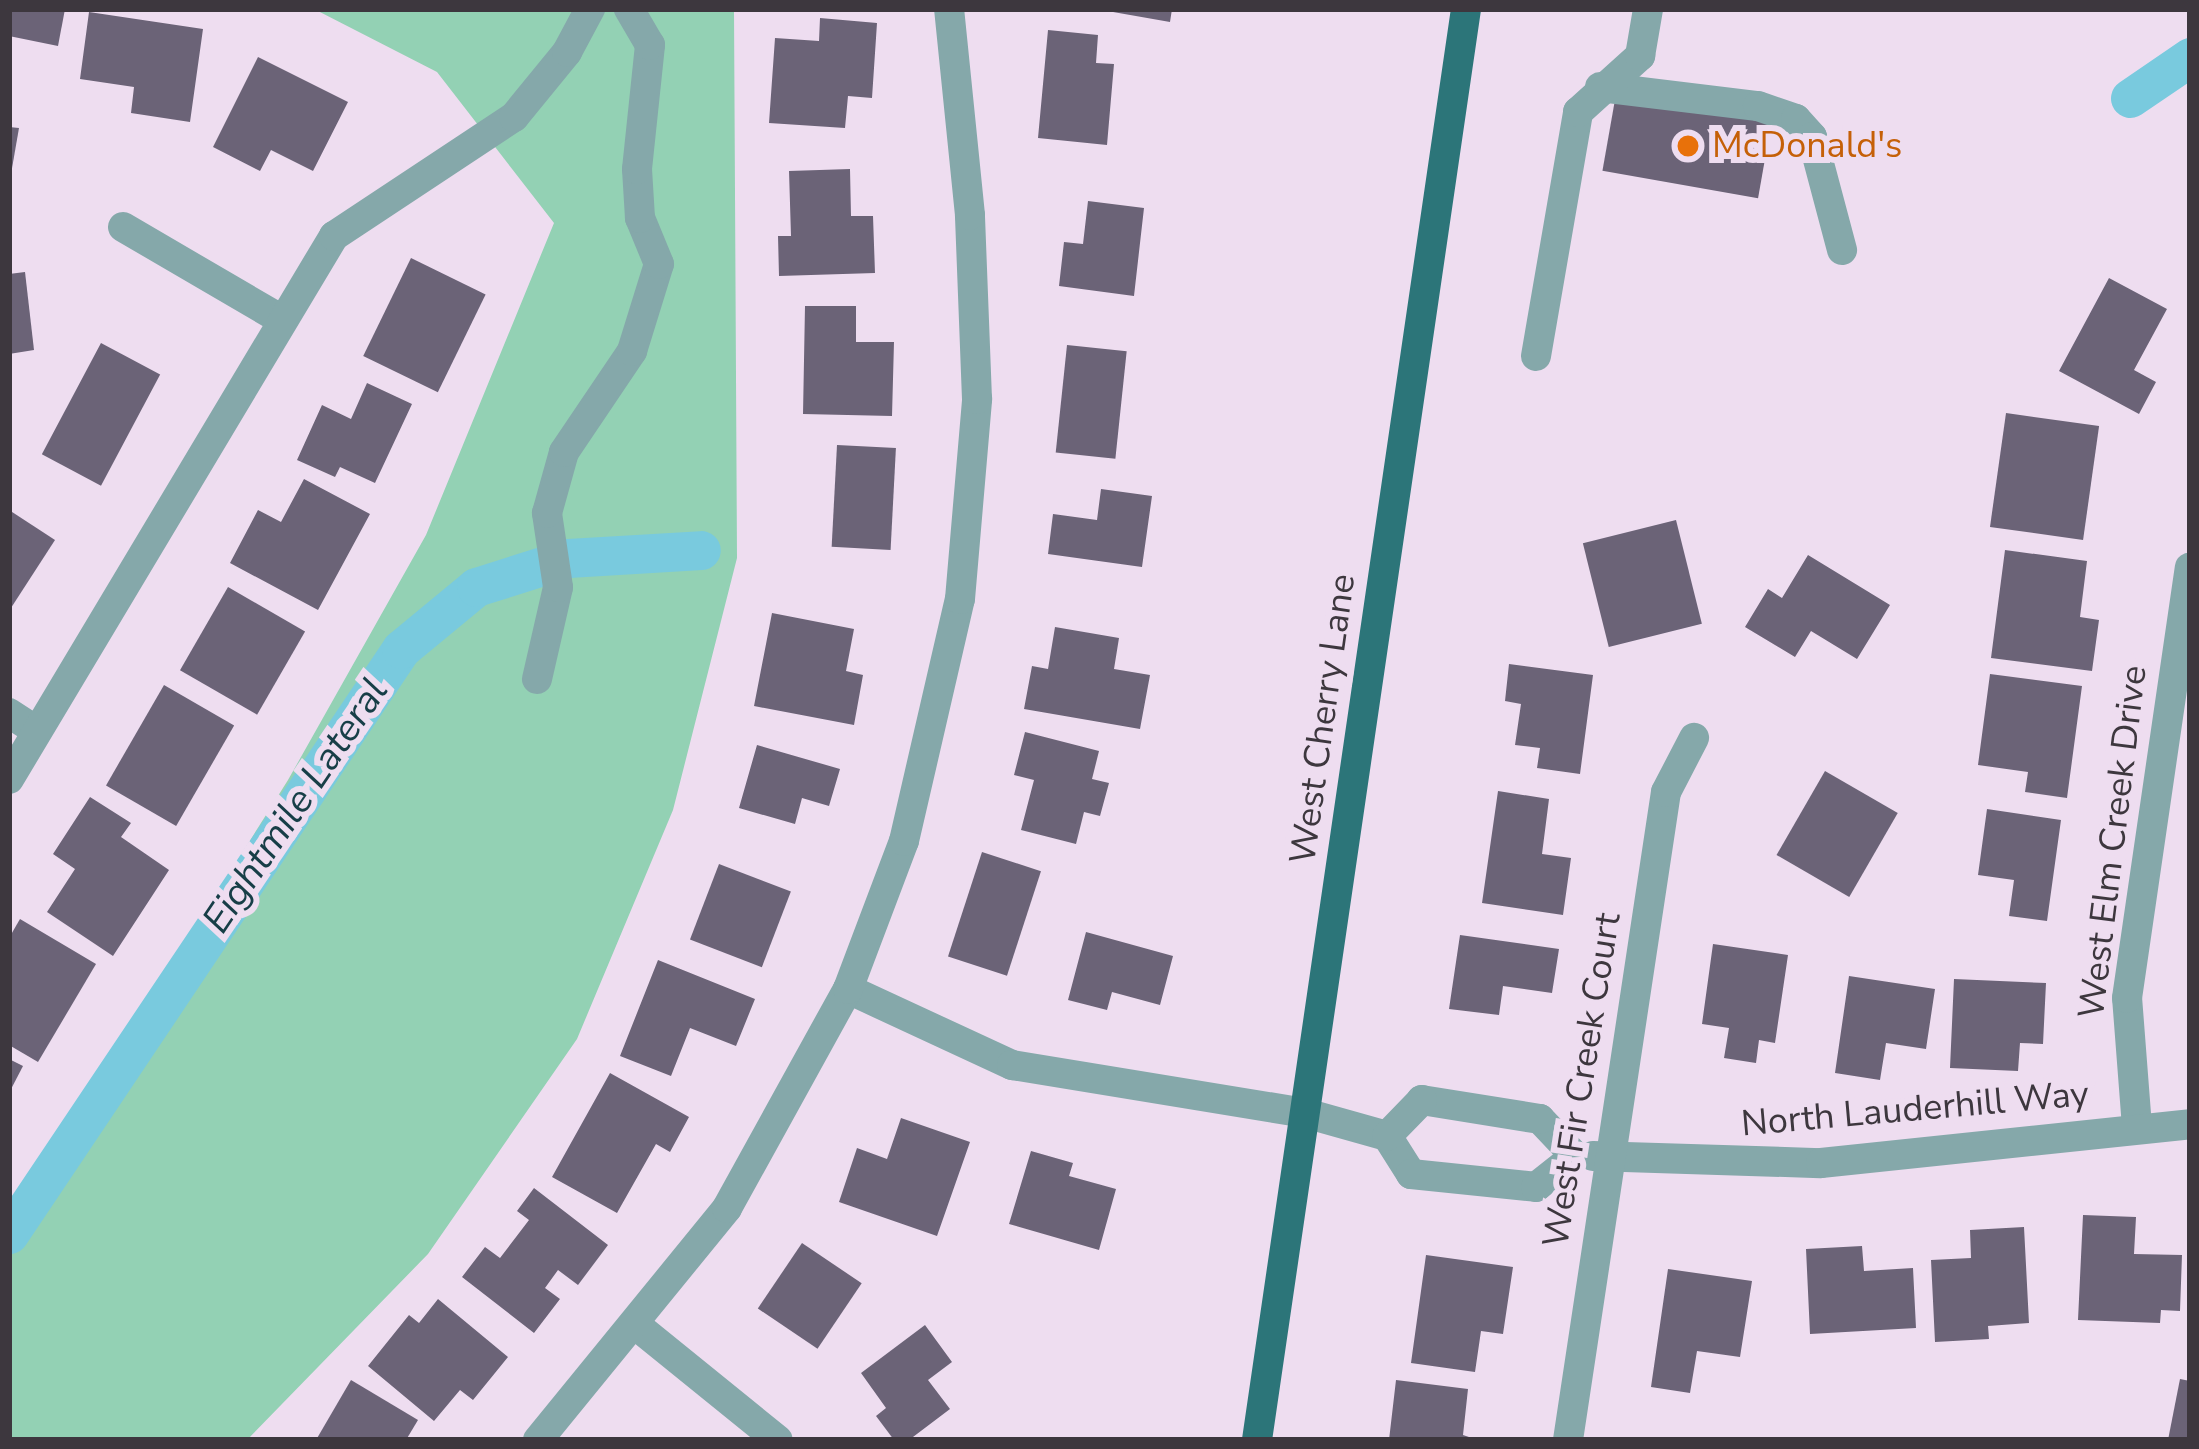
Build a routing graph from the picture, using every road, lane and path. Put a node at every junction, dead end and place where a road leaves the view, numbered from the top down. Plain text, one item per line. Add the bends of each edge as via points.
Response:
1 (590, 9) edge
2 (629, 9) edge
3 (949, 9) edge
4 (1466, 9) edge
5 (1648, 9) edge
6 (1600, 87) junction
7 (123, 227) dead end
8 (1842, 250) dead end
9 (279, 318) junction
10 (1536, 356) dead end
11 (2190, 568) edge
12 (537, 679) dead end
13 (9, 713) edge
14 (37, 731) junction
15 (1694, 738) dead end
16 (9, 779) edge
17 (848, 989) junction
18 (1305, 1113) junction
19 (2190, 1124) edge
20 (2137, 1127) junction
21 (1388, 1136) junction
22 (1575, 1156) junction
23 (1609, 1157) junction
24 (637, 1326) junction
25 (538, 1440) edge
26 (778, 1440) edge
27 (1257, 1440) edge
28 (1568, 1440) edge

1 - 9 street via 514,117 334,236
2 - 12 street via 650,44 637,169 640,218 659,264 632,351 565,452 547,541 558,587
3 - 17 street via 970,215 977,399 960,599 904,841
4 - 18 main road, West Cherry Lane
5 - 6 street via 1640,56
6 - 8 street via 1759,106 1796,118 1812,137
6 - 10 street via 1578,112
7 - 9 street
9 - 14 street
11 - 20 street, West Elm Creek Drive via 2127,998
13 - 14 street
14 - 16 street
15 - 23 street, West Fir Creek Court via 1666,792
17 - 18 street via 1012,1065
17 - 24 street via 727,1208
18 - 21 street
18 - 27 main road, West Cherry Lane
19 - 20 street, North Lauderhill Way
20 - 23 street, North Lauderhill Way via 1822,1163
21 - 22 street via 1411,1174 1536,1187
21 - 22 street via 1422,1100 1540,1118
22 - 23 street, North Lauderhill Way
23 - 28 street, West Fir Creek Court
24 - 25 street
24 - 26 street

